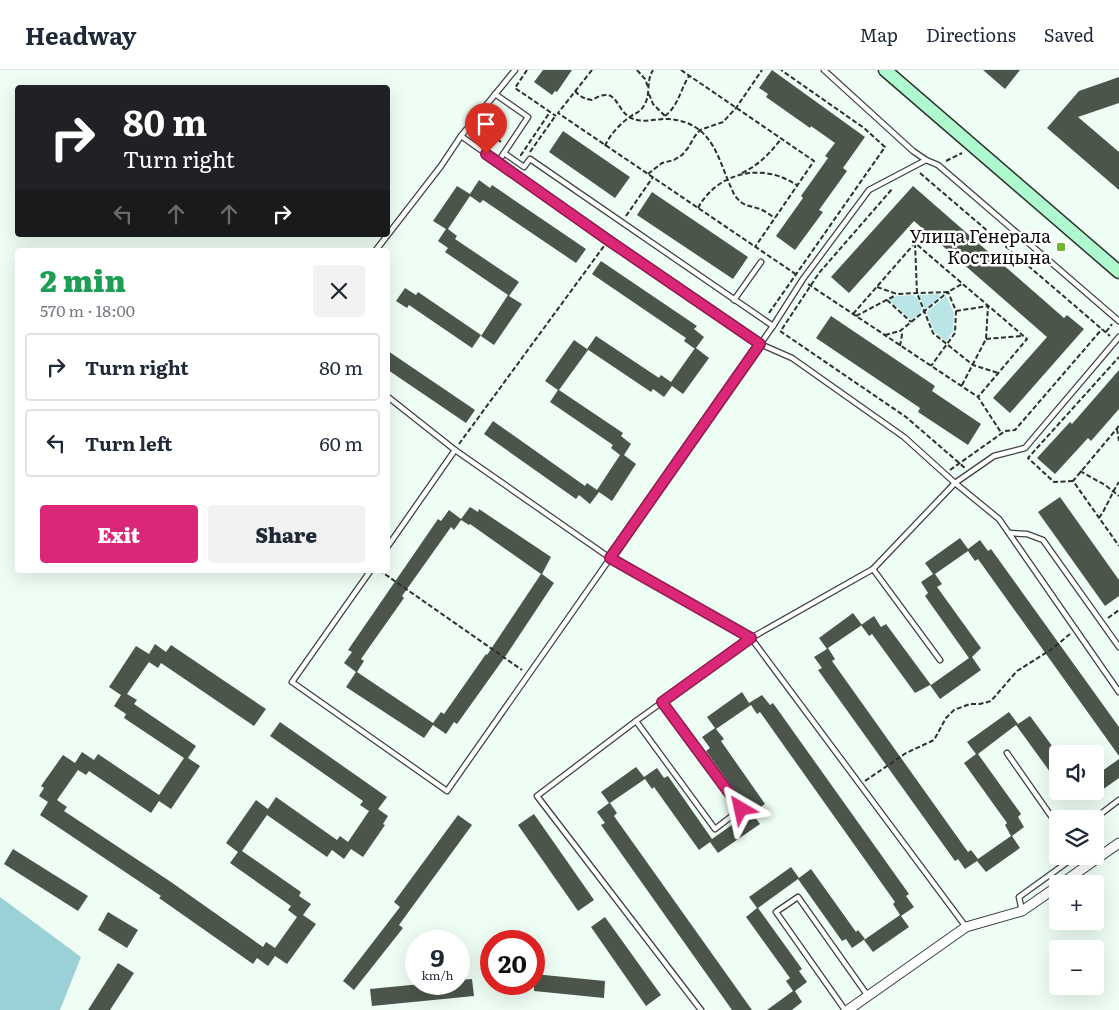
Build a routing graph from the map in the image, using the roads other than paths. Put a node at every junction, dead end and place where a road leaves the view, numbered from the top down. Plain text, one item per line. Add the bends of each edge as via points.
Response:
1 (515, 70) edge
2 (824, 70) edge
3 (886, 70) edge
4 (495, 94) junction
5 (461, 136) junction
6 (504, 153) junction
7 (926, 160) junction
8 (498, 162) junction
9 (390, 232) edge
10 (386, 237) edge
11 (378, 248) edge
12 (761, 262) dead end
13 (1119, 272) edge
14 (734, 300) junction
15 (1119, 322) edge
16 (773, 326) junction
17 (1118, 339) edge
18 (760, 344) junction
19 (390, 399) edge
20 (455, 450) junction
21 (955, 483) junction
22 (1009, 533) junction
23 (390, 543) edge
24 (610, 558) junction
25 (873, 569) junction
26 (368, 573) edge
27 (751, 638) junction
28 (1119, 647) edge
29 (940, 660) dead end
30 (1119, 692) edge
31 (662, 702) junction
32 (636, 721) junction
33 (1007, 753) dead end
34 (1119, 800) edge
35 (1104, 811) edge
36 (1049, 813) edge
37 (1119, 842) edge
38 (1063, 865) edge
39 (1073, 875) edge
40 (1049, 892) edge
41 (1022, 911) junction
42 (966, 927) junction
43 (868, 996) junction
44 (702, 1010) edge
45 (847, 1010) edge

1 - 4 lane
2 - 7 lane
3 - 13 street
4 - 5 lane
4 - 6 lane via 528,117
5 - 8 lane
5 - 9 lane
6 - 8 lane
6 - 14 lane via 524,167 530,159
7 - 15 lane via 938,165
7 - 16 lane via 869,190 803,279
8 - 18 lane
10 - 11 lane
12 - 14 lane
14 - 16 lane
16 - 18 lane
17 - 21 lane via 1025,448 994,456
18 - 21 lane via 792,358 904,437
18 - 24 lane
19 - 20 lane
20 - 23 lane
20 - 24 lane
21 - 22 lane via 999,519
21 - 25 lane
22 - 28 lane via 1027,534 1043,540
22 - 30 lane
24 - 26 lane via 447,791 292,682
24 - 27 lane
25 - 27 lane
25 - 29 lane
27 - 31 lane
27 - 42 lane
31 - 32 lane
31 - 32 lane via 741,809 715,828
32 - 44 lane via 537,796
33 - 36 lane
34 - 35 lane
37 - 39 street
38 - 41 lane via 1019,896
40 - 41 street
41 - 42 street
42 - 43 street
43 - 45 street
43 - 45 lane via 798,897 776,912

